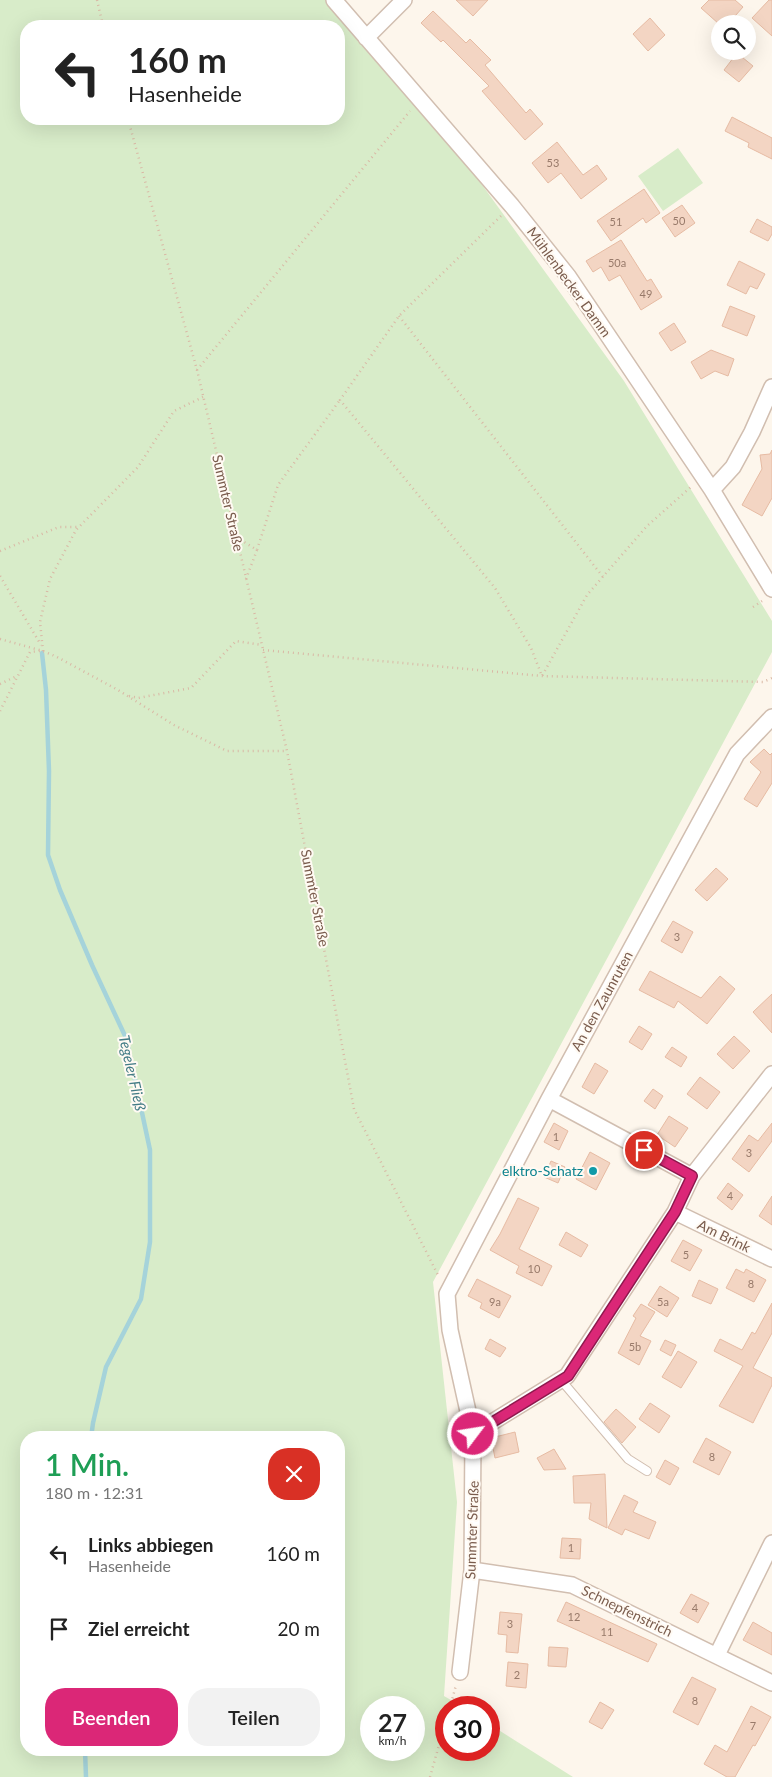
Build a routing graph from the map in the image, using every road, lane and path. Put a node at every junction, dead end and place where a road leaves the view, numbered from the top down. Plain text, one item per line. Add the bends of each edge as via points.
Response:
1 (97, 0) edge
2 (334, 0) edge
3 (404, 0) edge
4 (102, 20) edge
5 (366, 38) junction
6 (420, 99) junction
7 (130, 125) edge
8 (512, 206) junction
9 (399, 316) junction
10 (197, 370) junction
11 (772, 387) edge
12 (203, 397) junction
13 (340, 400) junction
14 (703, 477) junction
15 (712, 490) junction
16 (79, 527) junction
17 (236, 537) junction
18 (257, 550) junction
19 (0, 551) edge
20 (0, 576) edge
21 (603, 577) junction
22 (246, 578) junction
23 (772, 589) edge
24 (0, 639) edge
25 (262, 645) junction
26 (263, 650) junction
27 (43, 651) junction
28 (18, 675) junction
29 (542, 676) junction
30 (772, 678) edge
31 (0, 684) edge
32 (128, 696) junction
33 (0, 711) edge
34 (772, 717) edge
35 (287, 751) junction
36 (772, 1074) edge
37 (549, 1099) junction
38 (692, 1176) junction
39 (675, 1212) junction
40 (772, 1259) edge
41 (447, 1294) junction
42 (562, 1380) junction
43 (473, 1434) junction
44 (647, 1471) dead end
45 (772, 1543) edge
46 (472, 1570) junction
47 (717, 1655) junction
48 (460, 1672) joint
49 (772, 1683) edge
50 (453, 1696) edge
51 (435, 1759) edge
52 (430, 1777) edge

1 - 4 path
2 - 5 street, Mühlenbecker Damm
3 - 5 street
5 - 6 street, Mühlenbecker Damm
6 - 8 street, Mühlenbecker Damm
6 - 10 path
7 - 10 path, Summter Straße
8 - 9 path
8 - 14 street, Mühlenbecker Damm via 568,276
9 - 13 path
9 - 21 path
10 - 12 path, Summter Straße
11 - 15 street via 733,467
12 - 16 path via 174,411 138,467
12 - 17 path, Summter Straße
13 - 18 path via 278,485
13 - 29 path via 495,588 531,648
14 - 15 street, Mühlenbecker Damm
14 - 21 path via 648,526
15 - 23 street, Mühlenbecker Damm
16 - 19 path via 59,527
16 - 27 path via 50,579 40,622
17 - 18 path
17 - 22 path, Summter Straße
18 - 22 path
20 - 27 path
21 - 29 path via 587,595
22 - 25 path, Summter Straße
24 - 27 path
25 - 26 path, Summter Straße
25 - 32 path via 236,641 191,688 138,698
26 - 29 path
26 - 35 path, Summter Straße
27 - 28 path via 30,652
27 - 32 path
28 - 31 path
28 - 33 path
29 - 30 path via 763,682
32 - 35 path via 174,725 227,751
34 - 37 street, An den Zaunruten via 737,754
35 - 41 path, Summter Straße via 354,1109
36 - 38 street
37 - 38 street
37 - 41 street, An den Zaunruten
38 - 39 street
39 - 40 street, Am Brink
39 - 42 street via 568,1376
41 - 43 street, Summter Straße via 450,1330
42 - 43 street
42 - 44 lane via 628,1460
43 - 46 street, Summter Straße
45 - 47 street
46 - 47 street, Schnepfenstrich via 572,1585
46 - 48 street, Summter Straße
47 - 49 street, Schnepfenstrich
48 - 50 path
51 - 52 path

